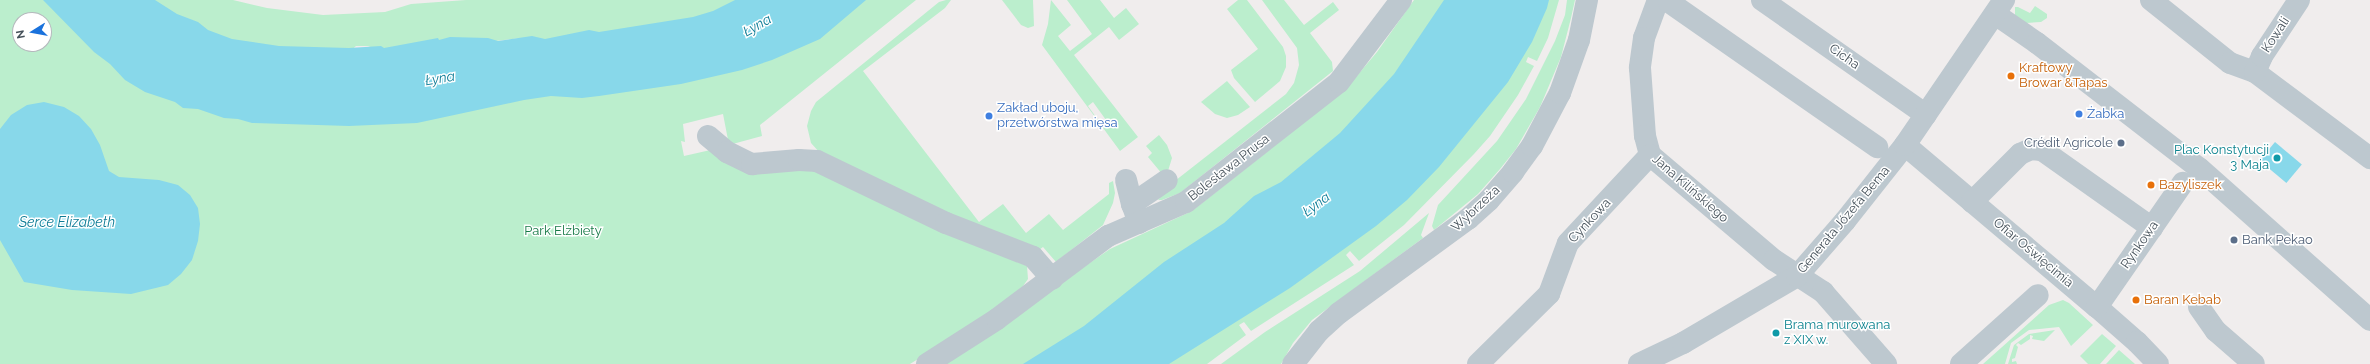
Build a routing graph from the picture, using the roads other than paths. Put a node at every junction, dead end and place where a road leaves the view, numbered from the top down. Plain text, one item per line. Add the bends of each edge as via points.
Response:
1 (1401, 0) edge
2 (1587, 0) edge
3 (1762, 0) edge
4 (2151, 0) edge
5 (2299, 0) edge
6 (1664, 1) edge
7 (2000, 7) edge
8 (2256, 72) junction
9 (1926, 115) junction
10 (708, 136) dead end
11 (1905, 145) junction
12 (1877, 147) dead end
13 (1650, 155) junction
14 (2370, 158) edge
15 (1126, 180) dead end
16 (1167, 180) dead end
17 (2183, 183) dead end
18 (1972, 202) junction
19 (1135, 213) junction
20 (2152, 228) junction
21 (1797, 276) junction
22 (1052, 278) junction
23 (2038, 295) dead end
24 (2097, 307) junction
25 (2200, 308) dead end
26 (2370, 320) edge
27 (927, 364) edge
28 (1293, 364) edge
29 (1478, 364) edge
30 (1639, 364) edge
31 (1886, 364) edge
32 (1961, 364) edge
33 (2158, 364) edge
34 (2254, 364) edge

1 - 19 street, Bolesława Prusa via 1339,82 1186,202
2 - 28 street, Wybrzeża via 1579,40 1560,93 1532,146 1513,172 1489,200 1468,219 1324,326 1307,343
3 - 9 street, Cicha
4 - 8 street via 2230,63
5 - 8 street, Kowali via 2262,56
6 - 12 street
6 - 13 street, Jana Kilińskiego via 1644,38 1640,68 1645,136
7 - 9 street, Generała Józefa Bema
7 - 26 street via 2037,43 2199,168
8 - 14 street
9 - 11 street, Generała Józefa Bema
10 - 22 street via 727,152 752,164 817,161 946,223 1033,257
11 - 18 street, Ofiar Oświęcimia
11 - 21 street, Generała Józefa Bema via 1845,222
13 - 21 street, Jana Kilińskiego via 1768,255
13 - 29 street, Cynkowa via 1568,243 1549,294
15 - 19 street
16 - 19 street
17 - 20 street, Rynkowa
18 - 20 street via 2020,154 2042,150
18 - 24 street, Ofiar Oświęcimia
19 - 22 street, Bolesława Prusa
20 - 24 street, Rynkowa
21 - 30 street, Generała Józefa Bema via 1683,343
21 - 31 street, Jana Kilińskiego via 1823,292
22 - 27 street, Bolesława Prusa via 997,319
23 - 32 street
24 - 33 street, Ofiar Oświęcimia
25 - 34 street via 2216,331

